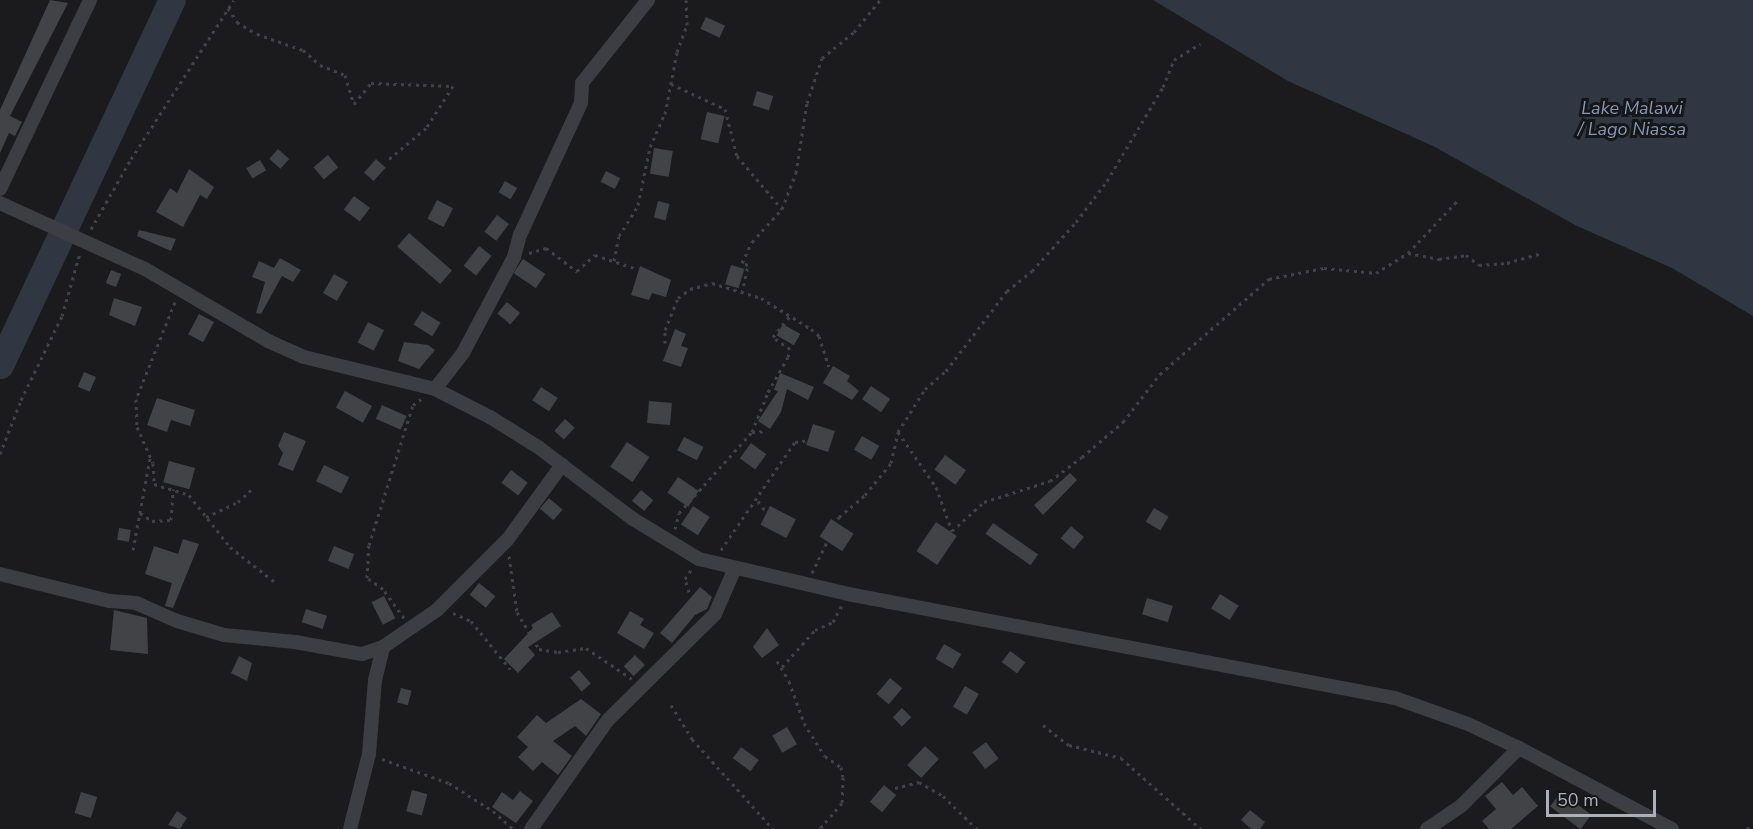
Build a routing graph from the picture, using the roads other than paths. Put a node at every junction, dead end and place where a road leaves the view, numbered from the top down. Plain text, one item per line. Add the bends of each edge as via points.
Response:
1 (90, 0) edge
2 (648, 0) edge
3 (0, 189) edge
4 (0, 203) edge
5 (435, 389) junction
6 (562, 465) junction
7 (735, 568) junction
8 (0, 574) edge
9 (383, 647) junction
10 (1519, 748) junction
11 (350, 829) edge
12 (531, 829) edge
13 (1427, 829) edge
14 (1672, 829) edge

1 - 3 street
2 - 5 street via 582,82 581,103 520,235 514,257 463,354
4 - 5 street via 181,290 268,342 304,357
5 - 6 street via 490,417
6 - 7 street via 672,546 705,561
6 - 9 street via 508,539 437,610
7 - 10 street via 806,586 1395,698 1468,724
7 - 12 street via 715,614 608,720
8 - 9 street via 136,603 224,635 362,654
9 - 11 street via 375,680 369,754
10 - 13 street via 1461,806
10 - 14 street

